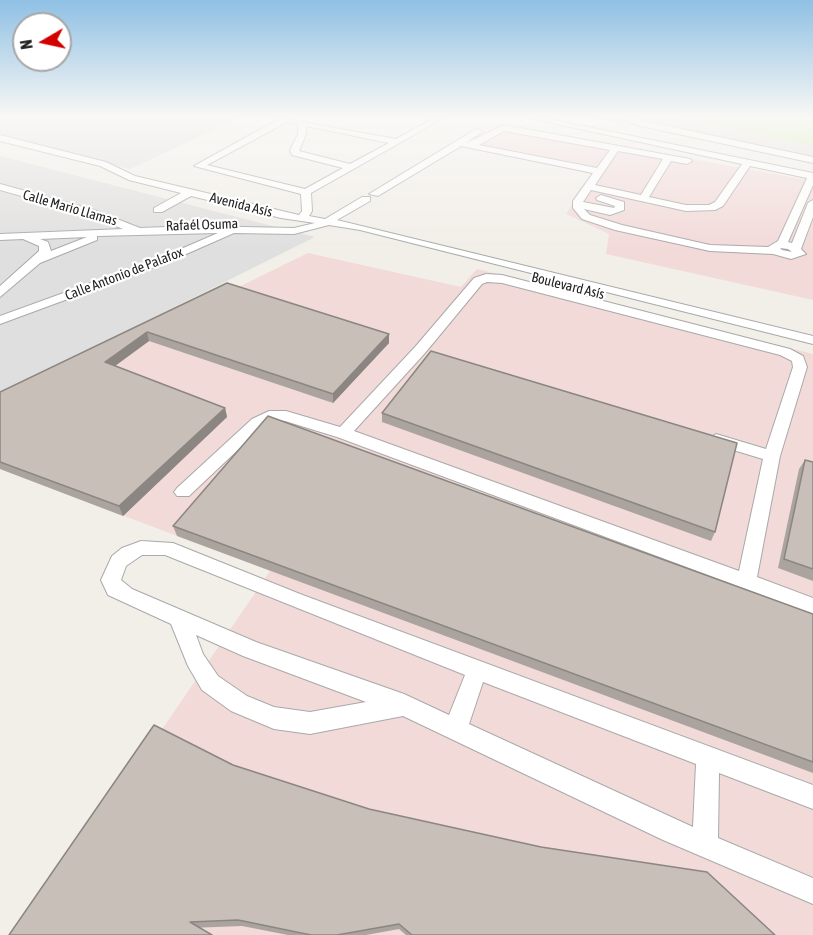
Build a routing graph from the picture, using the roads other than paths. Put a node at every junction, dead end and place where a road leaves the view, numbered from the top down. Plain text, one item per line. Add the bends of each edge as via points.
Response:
1 (67, 162) edge
2 (94, 162) edge
3 (207, 162) edge
4 (331, 162) edge
5 (362, 162) edge
6 (428, 162) edge
7 (568, 162) edge
8 (606, 162) edge
9 (666, 162) edge
10 (699, 162) edge
11 (721, 162) edge
12 (352, 167) junction
13 (744, 167) junction
14 (599, 171) junction
15 (813, 176) edge
16 (132, 178) junction
17 (0, 187) edge
18 (190, 192) junction
19 (306, 192) junction
20 (582, 195) junction
21 (643, 199) junction
22 (813, 202) edge
23 (158, 210) dead end
24 (801, 217) junction
25 (315, 222) junction
26 (246, 224) junction
27 (234, 230) junction
28 (134, 231) junction
29 (110, 233) junction
30 (27, 236) junction
31 (0, 237) edge
32 (777, 247) junction
33 (797, 251) junction
34 (813, 253) edge
35 (813, 258) edge
36 (38, 260) junction
37 (0, 293) edge
38 (0, 320) edge
39 (727, 322) junction
40 (813, 340) edge
41 (813, 347) edge
42 (420, 350) junction
43 (440, 356) edge
44 (343, 433) junction
45 (700, 435) edge
46 (772, 456) junction
47 (183, 492) dead end
48 (746, 582) junction
49 (813, 606) edge
50 (178, 616) junction
51 (477, 670) junction
52 (404, 705) junction
53 (456, 728) junction
54 (708, 757) junction
55 (813, 797) edge
56 (705, 845) junction
57 (813, 891) edge

1 - 16 street
2 - 16 street, Avenida Asís
3 - 19 street via 199,166
4 - 12 street
5 - 12 street
6 - 25 street via 370,197
7 - 14 street
8 - 14 street
9 - 21 street
10 - 13 street
11 - 13 street
12 - 19 street
13 - 15 street
13 - 21 street via 719,204 711,208 686,208
14 - 20 street
15 - 24 street
16 - 18 street, Avenida Asís
17 - 28 street, Calle Mario Llamas via 90,212
18 - 23 street
18 - 25 street, Avenida Asís
19 - 25 street via 307,211
20 - 21 street
20 - 32 street via 581,213 594,221 710,248
22 - 24 street
24 - 32 street
24 - 33 street
25 - 26 street, Rafaél Osuma
25 - 27 street, Rafaél Osuma via 279,232
25 - 39 street, Boulevard Asís
26 - 27 street, Calle Antonio de Palafox
26 - 28 street, Rafaél Osuma via 171,225
27 - 28 street, Rafaél Osuma
27 - 38 street, Calle Antonio de Palafox
28 - 29 street, Rafaél Osuma
29 - 30 street, Rafaél Osuma
29 - 36 street
30 - 31 street, Rafaél Osuma
30 - 36 street via 44,244 45,252
32 - 33 street via 787,256
33 - 34 street
33 - 35 street
36 - 37 street
39 - 40 street, Boulevard Asís
39 - 41 street, Boulevard Asís
42 - 43 street
42 - 44 street
42 - 46 street via 478,281 491,277 785,352 798,359 800,367
44 - 47 street via 286,416 265,418
44 - 48 street
45 - 46 street
46 - 48 street
48 - 49 street
50 - 51 street via 115,589 111,580 119,561 141,548 166,548
50 - 52 street via 250,649
50 - 52 street via 195,659 210,683 239,704 274,718 310,723
51 - 53 street
51 - 54 street
52 - 53 street
53 - 56 street
54 - 55 street
54 - 56 street
56 - 57 street

